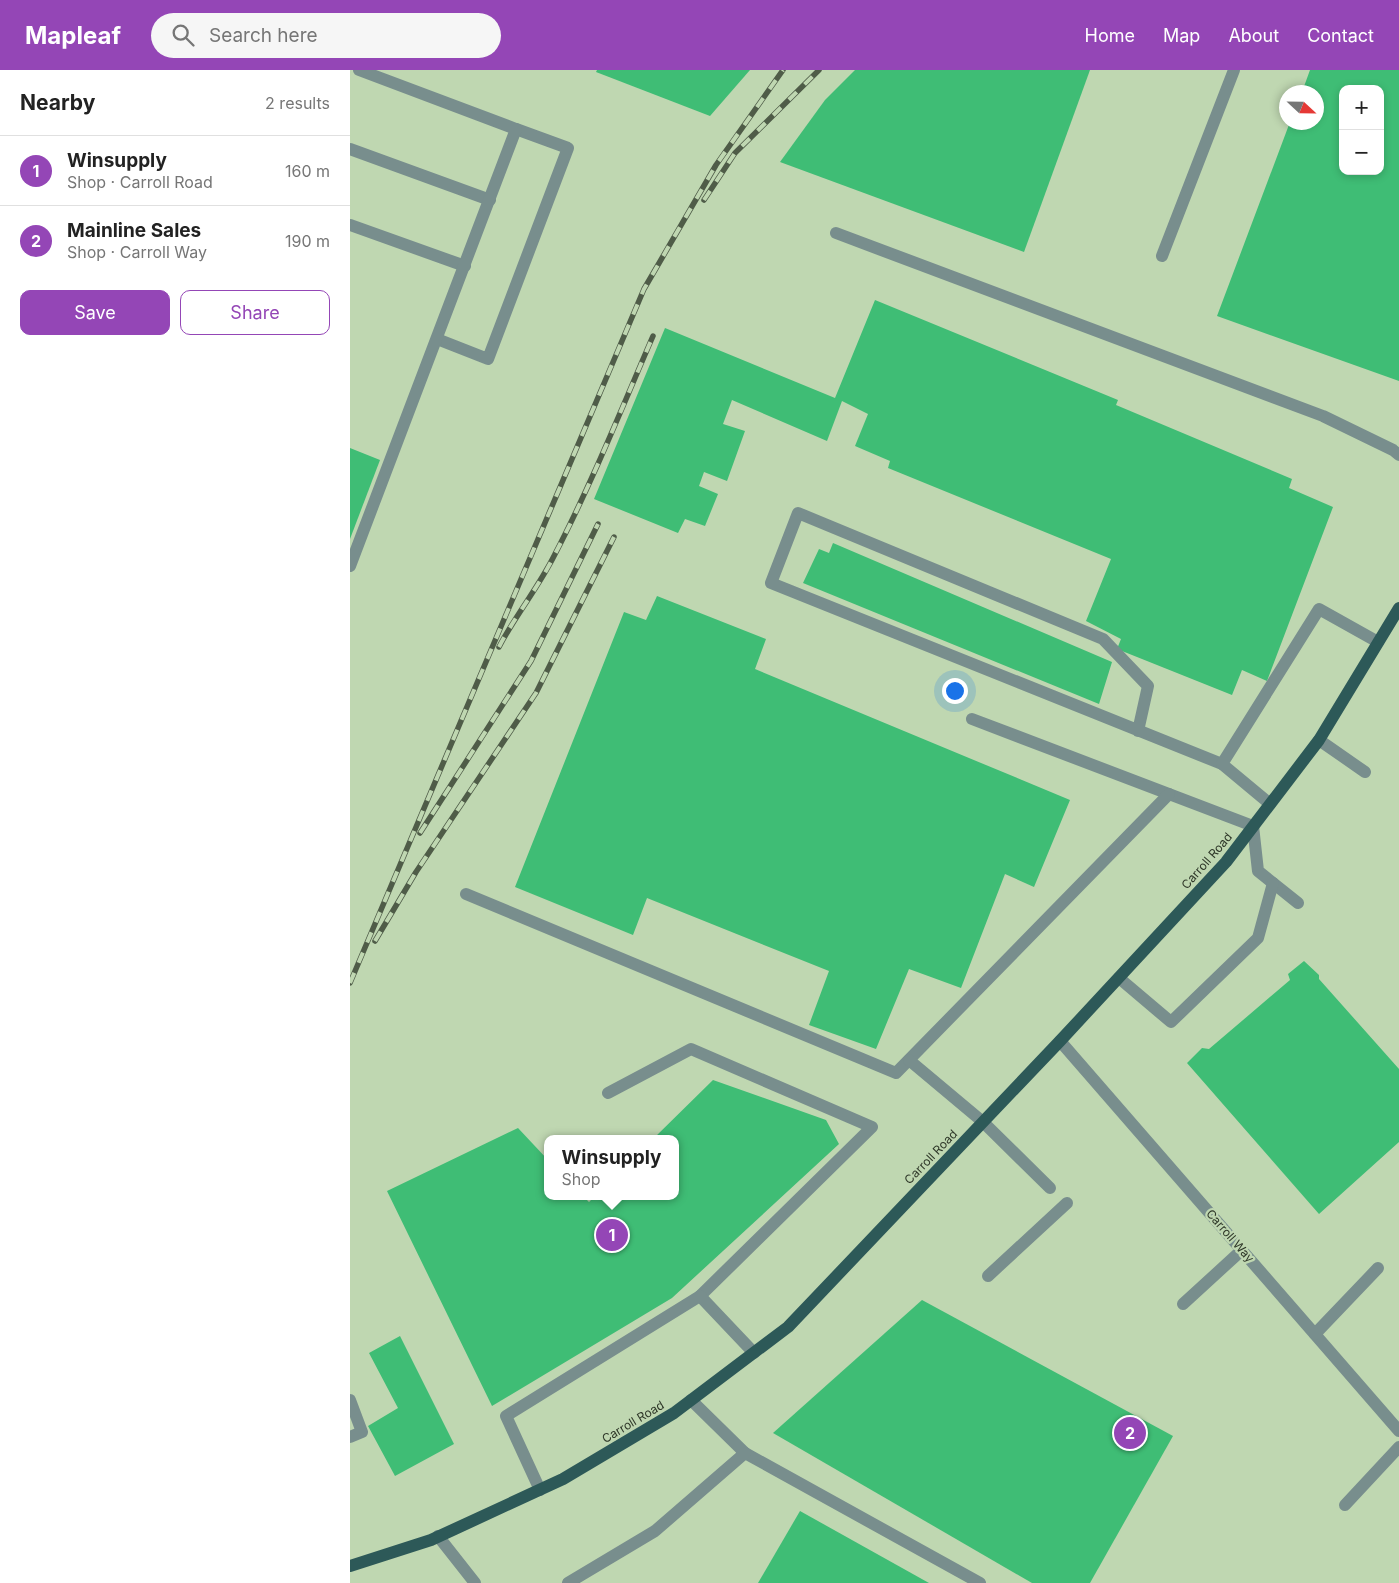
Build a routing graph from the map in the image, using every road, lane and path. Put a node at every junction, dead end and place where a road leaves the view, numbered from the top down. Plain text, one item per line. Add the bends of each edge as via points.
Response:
1 (359, 70) edge
2 (1234, 70) edge
3 (516, 129) junction
4 (350, 149) edge
5 (490, 200) junction
6 (350, 226) edge
7 (836, 233) dead end
8 (1162, 256) dead end
9 (464, 266) junction
10 (436, 339) junction
11 (1399, 456) edge
12 (350, 566) edge
13 (1399, 608) edge
14 (1378, 642) junction
15 (972, 719) dead end
16 (1138, 731) junction
17 (1319, 740) junction
18 (1222, 764) junction
19 (1365, 772) dead end
20 (1169, 794) junction
21 (1270, 804) junction
22 (1253, 826) junction
23 (1273, 883) junction
24 (466, 894) dead end
25 (1298, 903) dead end
26 (1119, 978) junction
27 (1060, 1041) junction
28 (909, 1060) junction
29 (608, 1093) dead end
30 (983, 1122) junction
31 (1050, 1188) dead end
32 (1067, 1203) dead end
33 (1242, 1250) junction
34 (1378, 1268) dead end
35 (988, 1276) dead end
36 (700, 1296) junction
37 (1182, 1304) dead end
38 (1315, 1334) junction
39 (754, 1353) junction
40 (350, 1400) edge
41 (692, 1400) junction
42 (1399, 1431) edge
43 (350, 1436) edge
44 (1399, 1447) edge
45 (745, 1453) junction
46 (540, 1490) junction
47 (1346, 1505) dead end
48 (438, 1536) junction
49 (350, 1566) edge
50 (475, 1583) edge
51 (568, 1583) edge
52 (980, 1583) edge

1 - 3 street
2 - 8 street
3 - 5 street
3 - 10 street via 568,148 502,322 488,358
4 - 5 street
5 - 9 street
6 - 9 street
7 - 11 street via 1322,416 1393,450
9 - 10 street
10 - 12 street
13 - 14 main road, Carroll Road
14 - 17 main road, Carroll Road
14 - 18 street via 1319,608
15 - 20 street
16 - 16 street via 771,583 798,513 1104,639 1148,686
16 - 18 street
17 - 19 street
17 - 21 main road, Carroll Road
18 - 21 street
20 - 22 street
20 - 28 street
21 - 22 main road, Carroll Road
22 - 23 street via 1258,871
22 - 26 main road, Carroll Road via 1226,862
23 - 25 street
23 - 26 street via 1258,938 1171,1022
24 - 28 street via 896,1074
26 - 27 main road, Carroll Road
27 - 30 main road, Carroll Road
27 - 33 street, Carroll Way
28 - 30 street
29 - 36 street via 692,1049 872,1127
30 - 31 street
30 - 39 main road, Carroll Road via 788,1328
32 - 35 street
33 - 37 street
33 - 38 street, Carroll Way
34 - 38 street
36 - 39 street
36 - 46 street via 506,1416
38 - 42 street, Carroll Way
39 - 41 main road, Carroll Road
40 - 43 street via 362,1432
41 - 45 street
41 - 46 main road, Carroll Road via 572,1474
44 - 47 street
45 - 51 street via 655,1531
45 - 52 street
46 - 48 main road, Carroll Road
48 - 49 main road, Carroll Road
48 - 50 street

